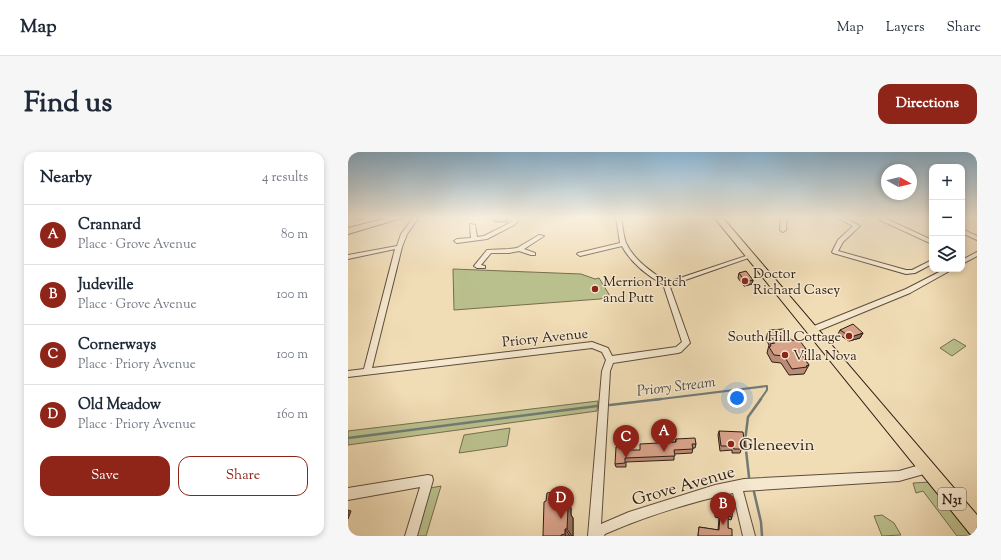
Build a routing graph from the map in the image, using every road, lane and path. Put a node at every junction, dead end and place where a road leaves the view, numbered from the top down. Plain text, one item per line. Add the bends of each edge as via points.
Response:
1 (404, 235) edge
2 (474, 235) edge
3 (490, 235) edge
4 (621, 235) edge
5 (733, 235) edge
6 (848, 235) edge
7 (917, 235) edge
8 (541, 236) dead end
9 (474, 238) junction
10 (485, 238) junction
11 (457, 241) dead end
12 (929, 241) edge
13 (623, 244) junction
14 (399, 247) junction
15 (519, 249) junction
16 (488, 251) junction
17 (533, 254) dead end
18 (580, 254) dead end
19 (977, 254) edge
20 (750, 256) junction
21 (348, 257) edge
22 (965, 260) edge
23 (929, 264) edge
24 (926, 266) junction
25 (483, 267) dead end
26 (945, 272) edge
27 (941, 274) junction
28 (668, 284) junction
29 (812, 330) junction
30 (610, 360) junction
31 (366, 372) junction
32 (348, 374) edge
33 (927, 468) junction
34 (737, 487) junction
35 (348, 494) edge
36 (977, 529) edge
37 (411, 536) edge
38 (594, 536) edge
39 (597, 536) edge
40 (749, 536) edge

1 - 14 street
2 - 9 street
3 - 10 street
4 - 13 street
5 - 20 highway, N31
6 - 24 street via 840,241 836,252 906,272 913,272
7 - 12 street
8 - 15 street
9 - 10 street
9 - 11 street
10 - 16 street
13 - 18 street
13 - 28 street via 644,268 658,280
14 - 21 street
14 - 31 street
15 - 16 street
15 - 17 street
16 - 25 street via 477,266
19 - 22 street
20 - 28 street
20 - 29 highway, N31
23 - 24 street
24 - 27 street
26 - 27 street
27 - 29 street via 908,291
28 - 30 street via 686,343 684,346 678,350
29 - 33 highway, N31
30 - 31 street, Priory Avenue via 605,350 592,345
30 - 38 street via 606,371
31 - 32 street, Priory Avenue
33 - 34 street, Grove Avenue via 900,476
33 - 36 highway, N31
34 - 39 street, Grove Avenue via 648,511 601,530
34 - 40 street
35 - 37 street via 428,480

